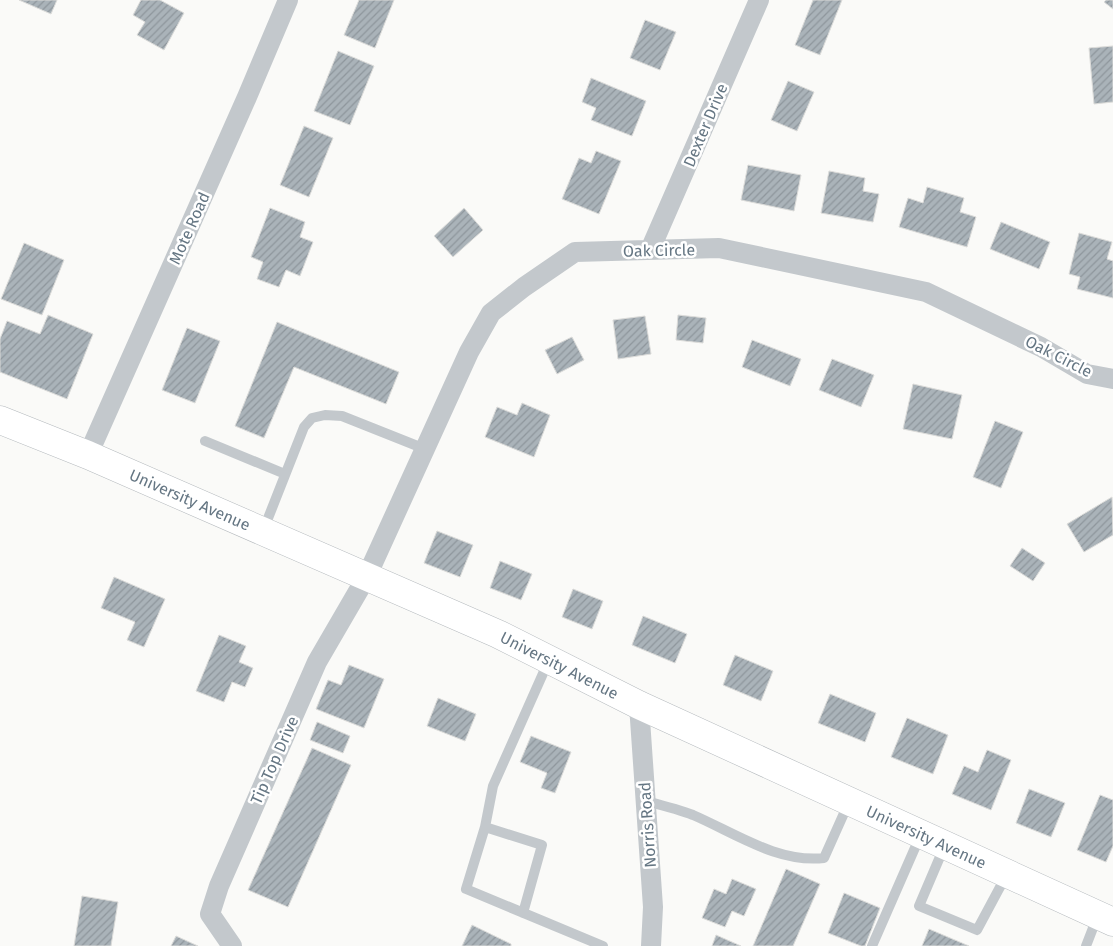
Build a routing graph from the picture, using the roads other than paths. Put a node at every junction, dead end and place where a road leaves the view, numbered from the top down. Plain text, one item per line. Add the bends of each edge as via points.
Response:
1 (288, 0) edge
2 (759, 0) edge
3 (650, 250) junction
4 (1113, 379) edge
5 (0, 420) edge
6 (205, 441) dead end
7 (425, 449) junction
8 (88, 455) junction
9 (285, 474) junction
10 (263, 531) junction
11 (367, 576) junction
12 (549, 660) junction
13 (639, 705) junction
14 (645, 801) junction
15 (850, 801) junction
16 (485, 827) junction
17 (934, 839) junction
18 (1008, 873) junction
19 (523, 913) junction
20 (1106, 918) edge
21 (232, 946) edge
22 (603, 946) edge
23 (651, 946) edge
24 (872, 946) edge
25 (1086, 946) edge

1 - 8 street, Mote Road
2 - 3 street, Dexter Drive
3 - 4 street, Oak Circle via 719,248 926,292 1041,347 1087,374
3 - 7 street, Oak Circle via 575,252 491,313 469,352
5 - 8 main road, University Avenue
6 - 9 lane
7 - 9 lane via 342,416 325,415 312,418 304,426
7 - 11 street, Oak Circle
8 - 10 main road, University Avenue
9 - 10 lane
10 - 11 main road, University Avenue
11 - 12 main road, University Avenue
11 - 21 street, Tip Top Drive via 317,662 219,886 210,914
12 - 13 main road, University Avenue
12 - 16 lane via 493,786
13 - 14 street, Norris Road
13 - 15 main road, University Avenue
14 - 15 lane via 691,814 781,855 807,860 824,858
14 - 23 street, Norris Road via 653,907
15 - 17 main road, University Avenue
16 - 19 lane via 466,889
16 - 19 lane via 542,845
17 - 18 main road, University Avenue
17 - 18 lane via 918,906 977,930
17 - 24 lane
18 - 20 main road, University Avenue
19 - 22 lane
20 - 25 lane

